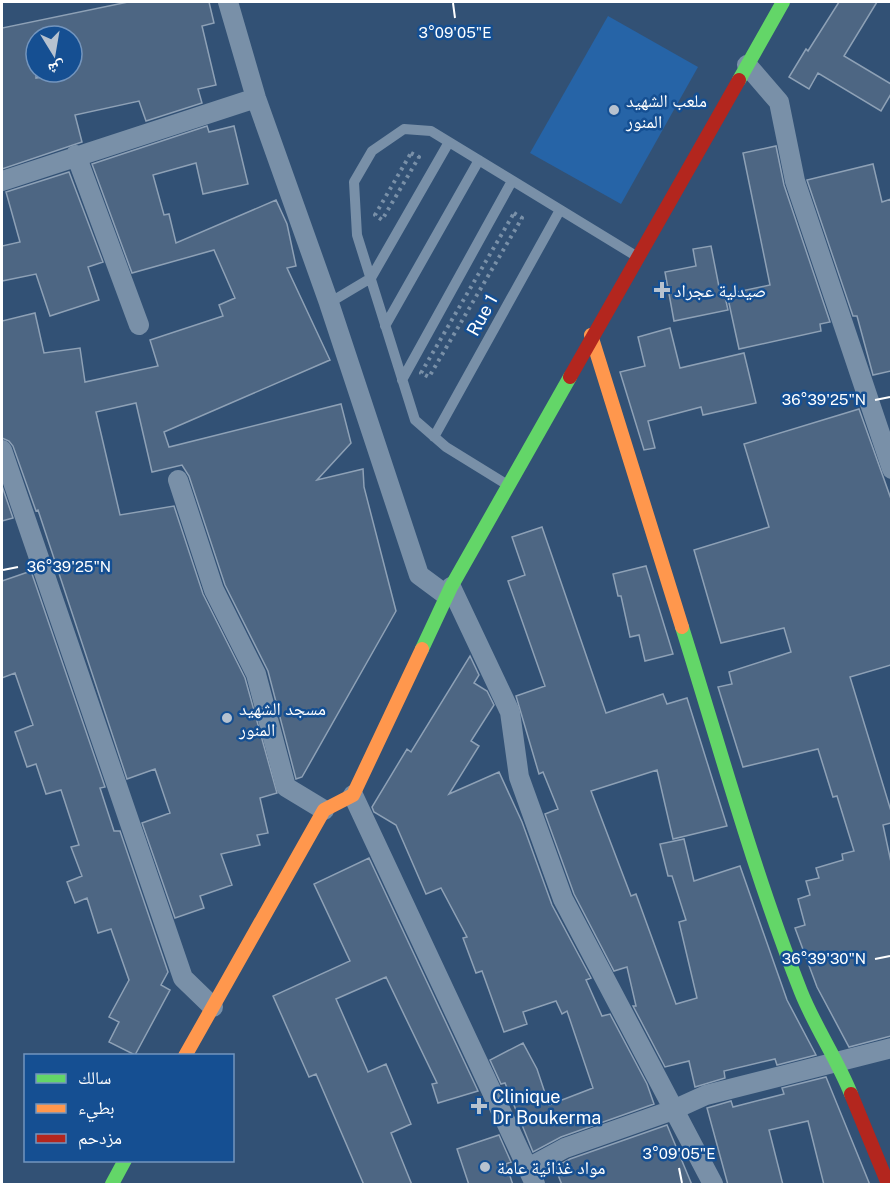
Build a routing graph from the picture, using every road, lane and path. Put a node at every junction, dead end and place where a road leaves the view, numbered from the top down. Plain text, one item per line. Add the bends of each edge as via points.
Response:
1 (228, 2) edge
2 (783, 2) edge
3 (747, 65) junction
4 (256, 98) junction
5 (449, 142) junction
6 (76, 155) junction
7 (479, 160) junction
8 (2, 181) edge
9 (512, 181) junction
10 (560, 210) junction
11 (522, 218) joint
12 (382, 220) joint
13 (637, 256) junction
14 (370, 278) junction
15 (329, 303) junction
16 (139, 325) dead end
17 (385, 326) junction
18 (591, 335) junction
19 (402, 380) junction
20 (434, 437) junction
21 (2, 450) edge
22 (891, 469) edge
23 (178, 480) dead end
24 (507, 485) junction
25 (448, 591) junction
26 (353, 795) junction
27 (324, 810) junction
28 (213, 1007) junction
29 (891, 1048) edge
30 (186, 1054) edge
31 (838, 1062) junction
32 (673, 1110) junction
33 (124, 1162) edge
34 (531, 1176) edge
35 (112, 1185) edge
36 (714, 1185) edge
37 (888, 1185) edge

1 - 4 street
2 - 3 main road
3 - 13 main road
3 - 22 street via 779,102 795,181
4 - 6 street
4 - 15 street
5 - 7 lane
5 - 14 lane
5 - 14 lane via 431,131 404,129 372,151 354,182 353,206
6 - 8 street
6 - 16 street
7 - 9 lane
7 - 17 lane
9 - 10 lane
9 - 19 lane
10 - 13 lane
10 - 20 lane, Rue 1
11 - 11 path via 429,377 421,373 514,213
12 - 12 path via 375,215 411,153 419,157
13 - 18 main road
14 - 15 lane
14 - 17 lane
15 - 25 street via 419,575
17 - 19 lane
18 - 24 main road
18 - 31 main road via 768,901 802,994
19 - 20 lane via 415,420
20 - 24 lane
21 - 28 street via 183,978
23 - 27 street via 214,590 256,674 286,787
24 - 25 main road
25 - 26 main road
25 - 32 street via 510,712 519,777 563,899
26 - 27 main road
26 - 34 street
27 - 28 main road
28 - 30 main road
29 - 31 street
31 - 32 street via 706,1095
31 - 37 main road
32 - 34 street via 566,1148
32 - 36 street
33 - 35 main road

